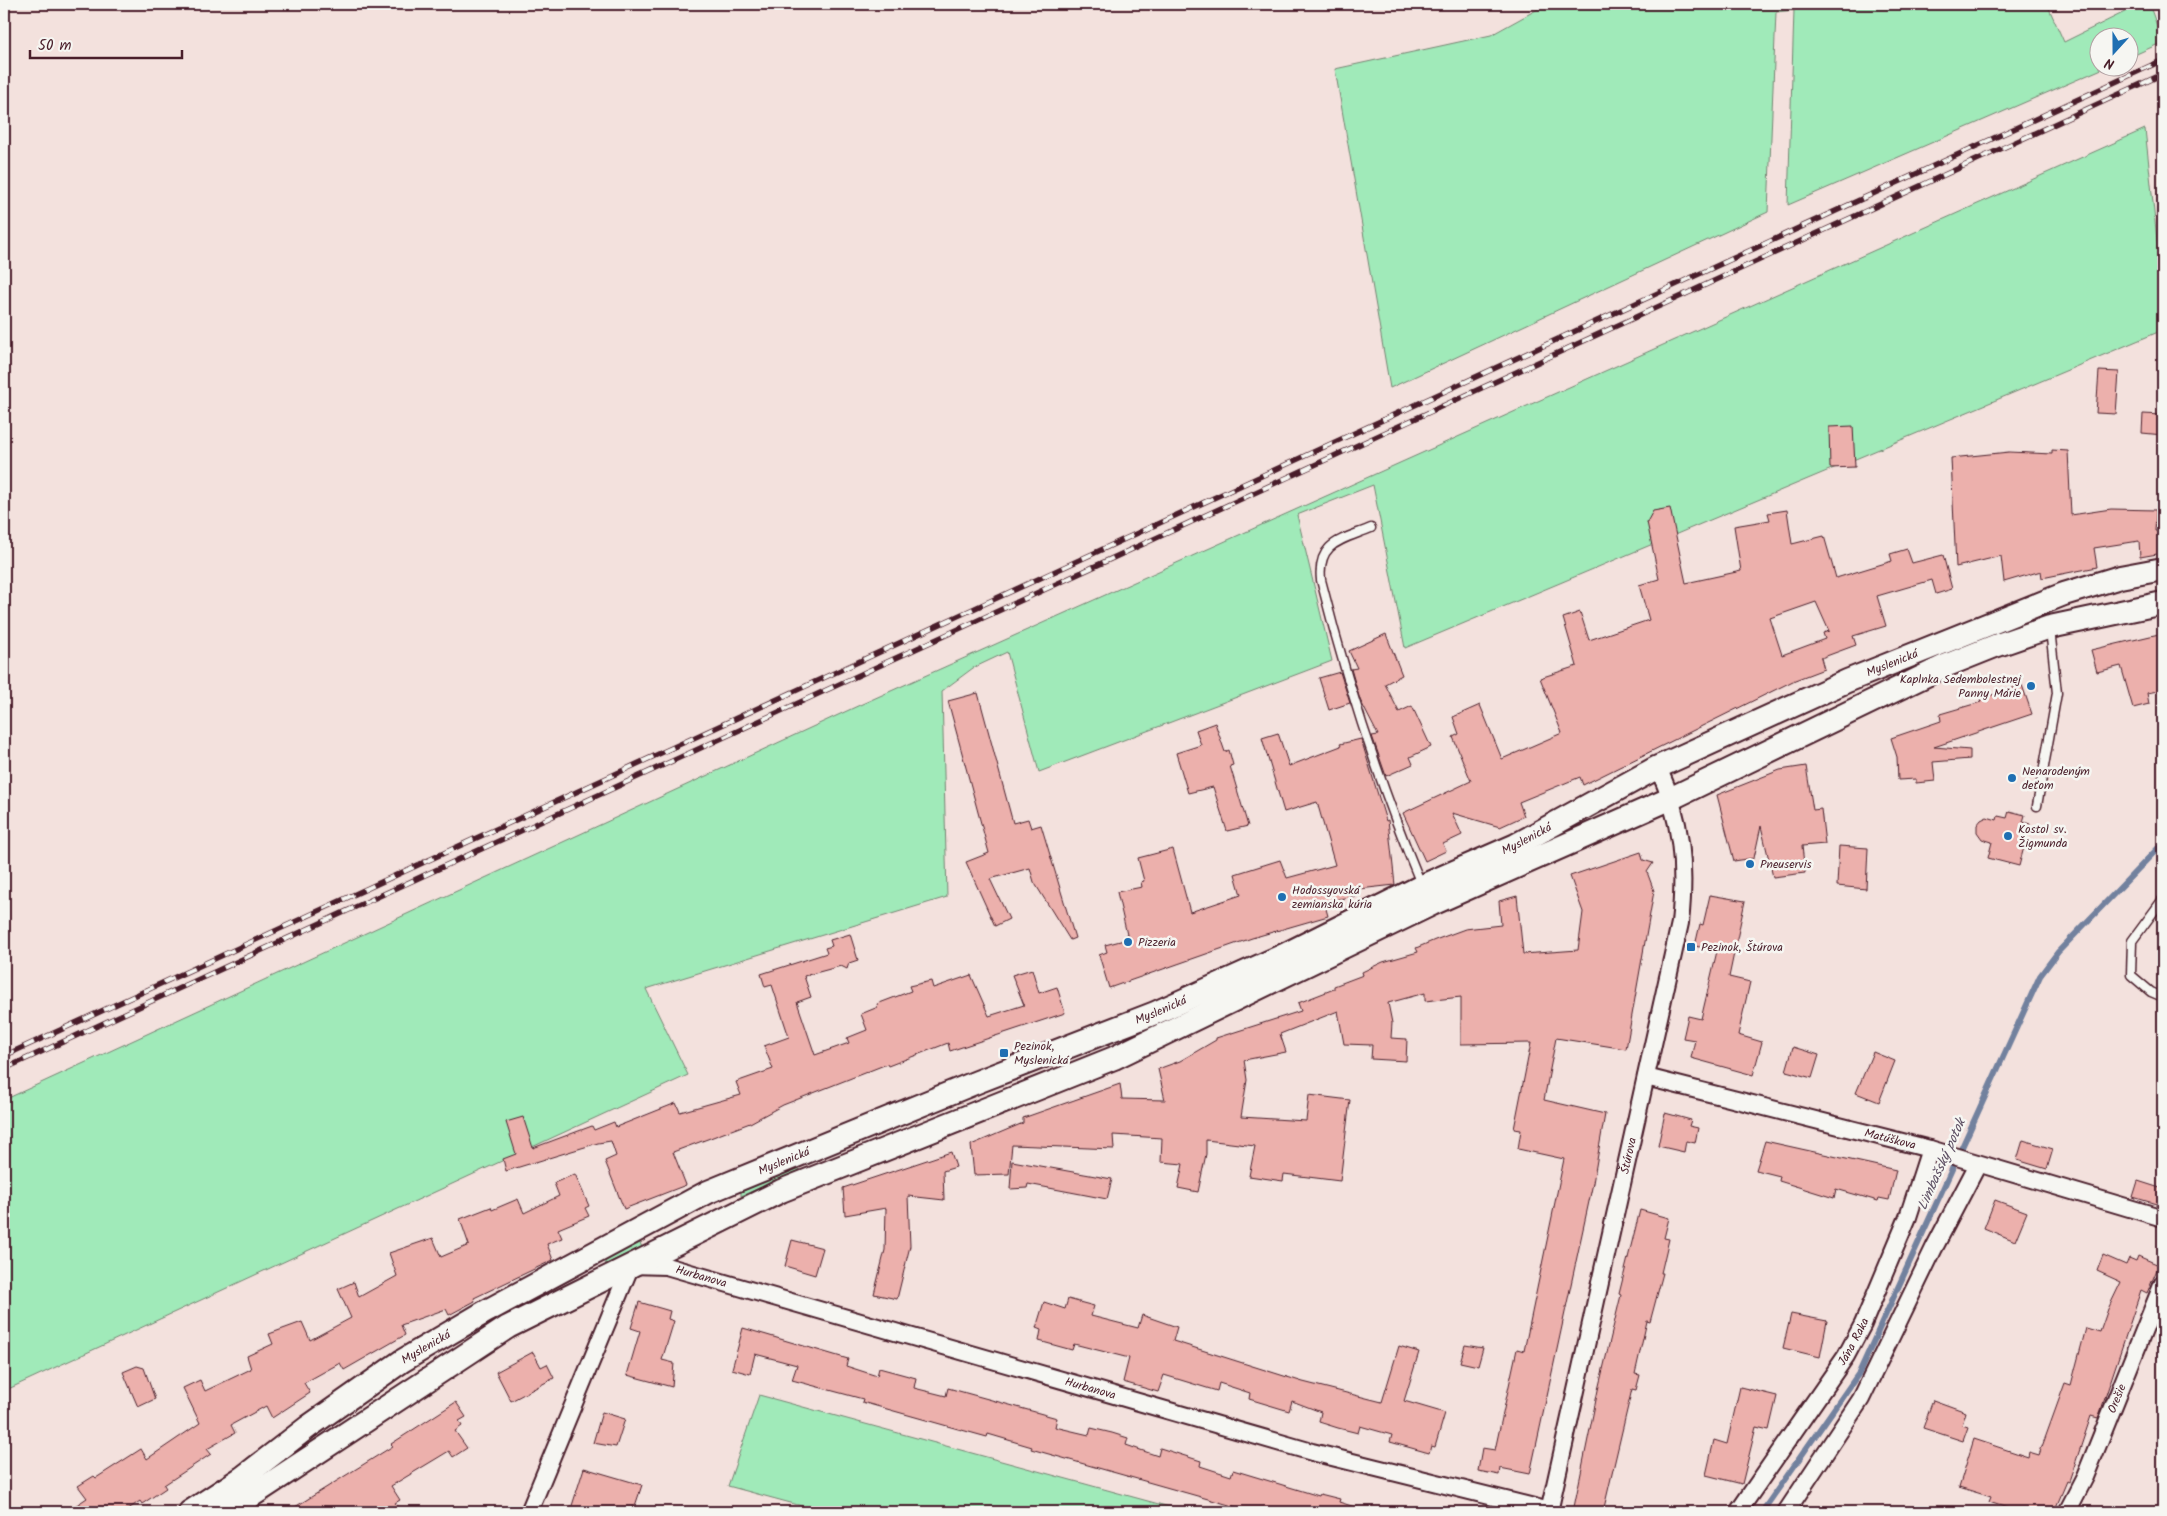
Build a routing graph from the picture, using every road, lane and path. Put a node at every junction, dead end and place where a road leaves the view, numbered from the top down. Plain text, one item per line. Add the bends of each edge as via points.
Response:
1 (1371, 528) dead end
2 (2163, 569) edge
3 (2163, 603) edge
4 (2050, 627) junction
5 (1658, 767) junction
6 (1672, 798) junction
7 (2037, 806) dead end
8 (1422, 886) junction
9 (2163, 899) edge
10 (2163, 997) edge
11 (1646, 1077) junction
12 (1936, 1151) junction
13 (1974, 1163) junction
14 (2163, 1218) edge
15 (631, 1265) junction
16 (2163, 1283) edge
17 (190, 1512) edge
18 (227, 1512) edge
19 (528, 1512) edge
20 (1550, 1512) edge
21 (1738, 1512) edge
22 (1786, 1512) edge
23 (2067, 1512) edge

1 - 8 lane via 1327,548 1322,555 1321,580 1341,660
2 - 5 main road, Myslenická via 2120,577 2064,594 1847,681
3 - 4 main road, Myslenická
4 - 6 main road, Myslenická via 1944,666
4 - 7 lane via 2057,693
5 - 6 street, Štúrova
5 - 8 main road, Myslenická via 1516,845
6 - 11 street, Štúrova via 1682,848 1684,887 1674,953
6 - 15 main road, Myslenická via 1432,904 1114,1058 781,1191
8 - 17 main road, Myslenická via 1284,955 1155,1013 708,1192 485,1312 402,1361
9 - 10 lane via 2132,942 2131,975 2151,992
11 - 12 street, Matúškova
11 - 20 street, Štúrova
12 - 13 street, Matúškova
12 - 21 street, Jána Raka via 1863,1324 1846,1356
13 - 14 street, Matúškova
13 - 22 street via 1862,1399
15 - 18 main road, Myslenická via 481,1342
15 - 19 street
15 - 20 street, Hurbanova via 666,1266 1312,1452
16 - 23 street, Orešie via 2085,1477

